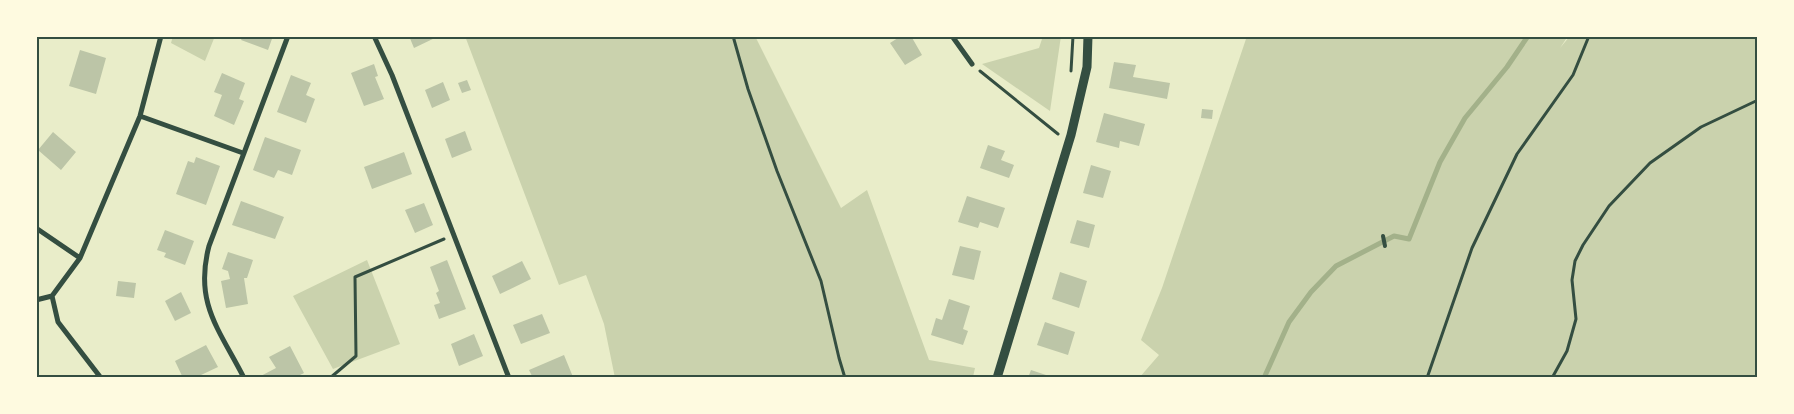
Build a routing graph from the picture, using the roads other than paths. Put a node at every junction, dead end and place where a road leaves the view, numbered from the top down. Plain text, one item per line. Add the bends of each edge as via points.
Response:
1 (161, 36) edge
2 (288, 36) edge
3 (374, 36) edge
4 (952, 36) edge
5 (1088, 36) edge
6 (972, 64) road end
7 (140, 116) junction
8 (244, 154) junction
9 (36, 228) edge
10 (1383, 236) dead end
11 (1385, 246) dead end
12 (80, 258) junction
13 (52, 296) junction
14 (36, 300) edge
15 (101, 378) edge
16 (244, 378) edge
17 (509, 378) edge
18 (997, 378) edge

1 - 7 street
2 - 8 street
3 - 17 street
4 - 6 street
5 - 18 street via 1087,67 1071,135
7 - 8 street
7 - 12 street
8 - 16 street via 209,246 203,279 209,310
9 - 12 street
10 - 11 lane
12 - 13 street
13 - 14 street
13 - 15 street via 58,322

